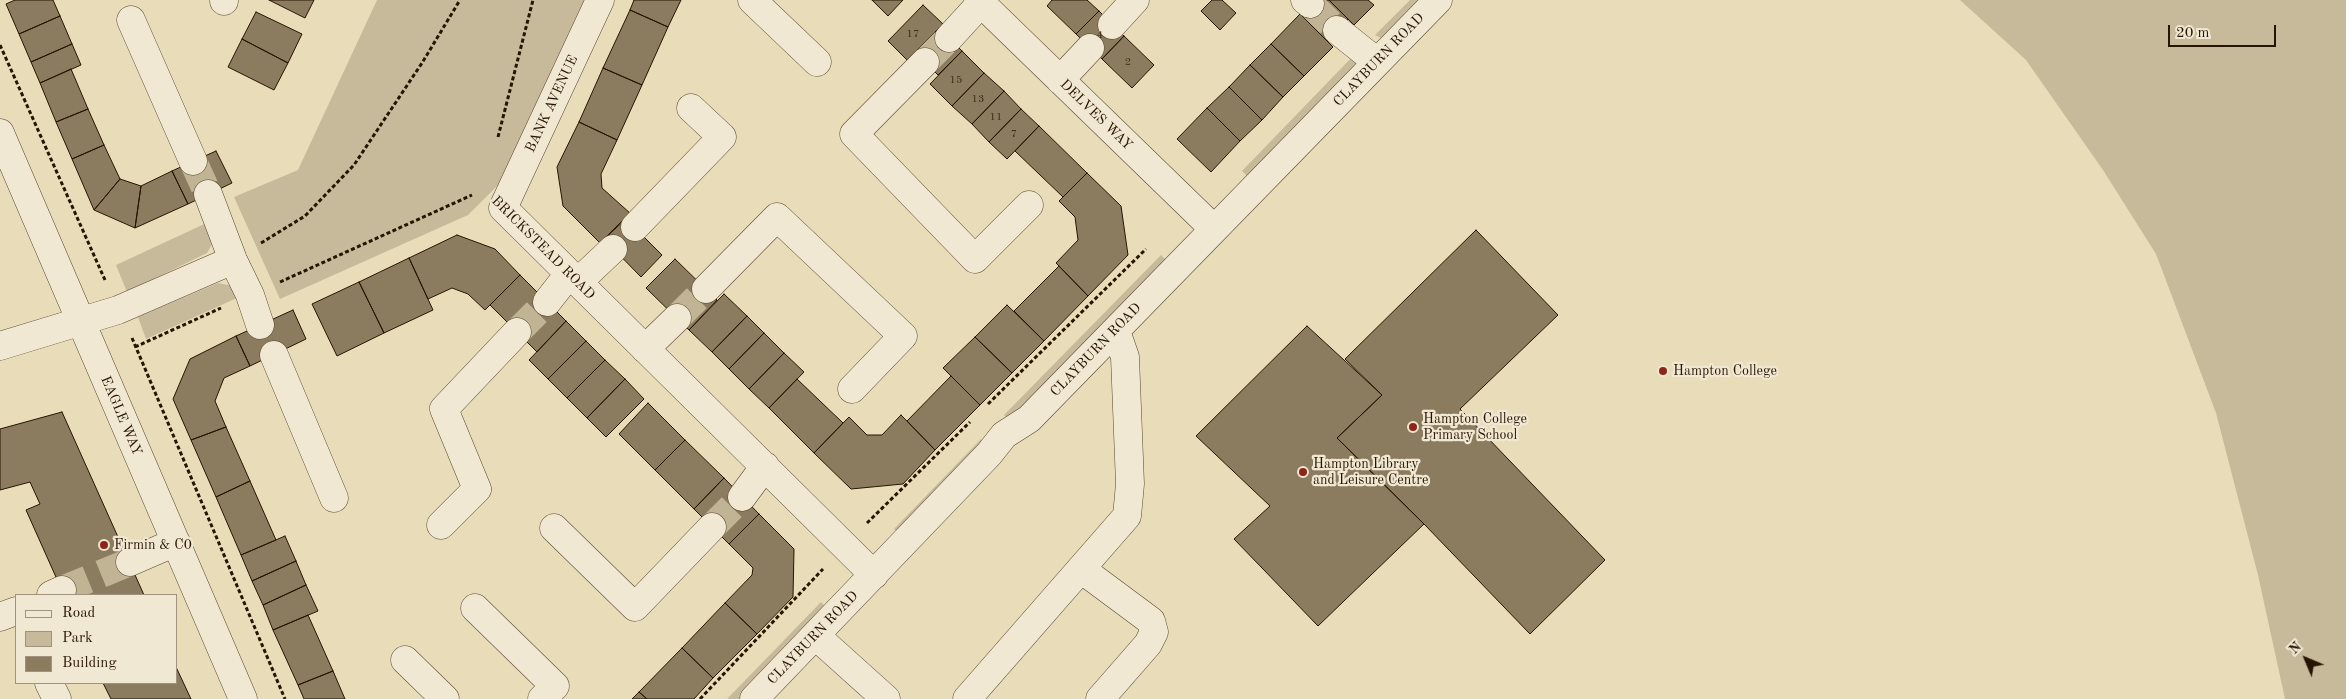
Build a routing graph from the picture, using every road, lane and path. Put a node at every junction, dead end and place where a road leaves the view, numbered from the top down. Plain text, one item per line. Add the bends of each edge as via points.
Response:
1 (460, 0) edge
2 (533, 0) edge
3 (600, 0) edge
4 (752, 0) edge
5 (1136, 0) edge
6 (1438, 0) edge
7 (980, 2) edge
8 (131, 20) dead end
9 (1112, 25) dead end
10 (1337, 30) tunnel mouth
11 (949, 38) tunnel mouth
12 (0, 45) edge
13 (1090, 48) dead end
14 (817, 62) dead end
15 (924, 62) tunnel mouth
16 (1377, 62) junction
17 (1060, 80) junction
18 (691, 108) dead end
19 (0, 133) edge
20 (496, 142) dead end
21 (193, 161) tunnel mouth
22 (208, 194) tunnel mouth
23 (1029, 205) dead end
24 (503, 208) junction
25 (635, 227) dead end
26 (1214, 229) junction
27 (1150, 244) dead end
28 (613, 249) dead end
29 (233, 260) junction
30 (574, 278) junction
31 (706, 288) tunnel mouth
32 (250, 295) junction
33 (547, 302) tunnel mouth
34 (118, 310) junction
35 (677, 318) tunnel mouth
36 (80, 321) junction
37 (260, 325) dead end
38 (1116, 331) junction
39 (517, 332) tunnel mouth
40 (0, 346) edge
41 (136, 347) junction
42 (645, 349) junction
43 (274, 355) dead end
44 (852, 389) dead end
45 (985, 407) dead end
46 (971, 420) dead end
47 (765, 466) junction
48 (742, 497) tunnel mouth
49 (334, 498) dead end
50 (440, 525) dead end
51 (712, 527) tunnel mouth
52 (862, 527) dead end
53 (554, 528) dead end
54 (176, 542) junction
55 (130, 562) tunnel mouth
56 (825, 566) dead end
57 (1081, 569) junction
58 (874, 575) junction
59 (475, 608) dead end
60 (15, 611) edge
61 (0, 617) edge
62 (816, 636) junction
63 (405, 660) dead end
64 (50, 684) edge
65 (57, 699) edge
66 (243, 699) edge
67 (285, 699) edge
68 (445, 699) edge
69 (542, 699) edge
70 (700, 699) edge
71 (754, 699) edge
72 (886, 699) edge
73 (967, 699) edge
74 (1100, 699) edge

1 - 29 path via 354,166 305,216
2 - 20 path
3 - 24 street, BANK AVENUE
4 - 14 street
5 - 9 street
6 - 16 street, CLAYBURN ROAD
7 - 11 street
7 - 17 street, DELVES WAY
8 - 21 street
10 - 16 street
12 - 34 path
13 - 17 street
15 - 23 street via 854,134 975,259
16 - 26 street, CLAYBURN ROAD
17 - 26 street, DELVES WAY
18 - 25 street via 722,138
19 - 36 street, EAGLE WAY
22 - 29 street
24 - 30 street, BRICKSTEAD ROAD
24 - 32 path, BRICKSTEAD ROAD via 484,190
26 - 38 street, CLAYBURN ROAD
27 - 45 path
28 - 30 street
29 - 32 street
29 - 34 street
30 - 33 street
30 - 42 street, BRICKSTEAD ROAD
31 - 44 street via 777,217 904,336
32 - 37 street
32 - 41 path, BRICKSTEAD ROAD
34 - 36 street
34 - 41 path
35 - 42 street
36 - 40 street
36 - 54 street, EAGLE WAY
38 - 57 street via 1124,357 1130,484 1127,516
38 - 58 street, CLAYBURN ROAD via 1028,419 1004,435
39 - 50 street via 444,409 478,488
41 - 67 path
42 - 47 street, BRICKSTEAD ROAD
43 - 49 street
46 - 52 path
47 - 48 street
47 - 58 street, BRICKSTEAD ROAD
51 - 53 street via 635,607
54 - 55 street
54 - 66 street, EAGLE WAY
56 - 70 path
57 - 73 street
57 - 74 street via 1150,621 1154,632 1148,644
58 - 62 street, CLAYBURN ROAD
59 - 69 street via 555,686
60 - 61 street
62 - 71 street, CLAYBURN ROAD
62 - 72 street
63 - 68 street
64 - 65 street

